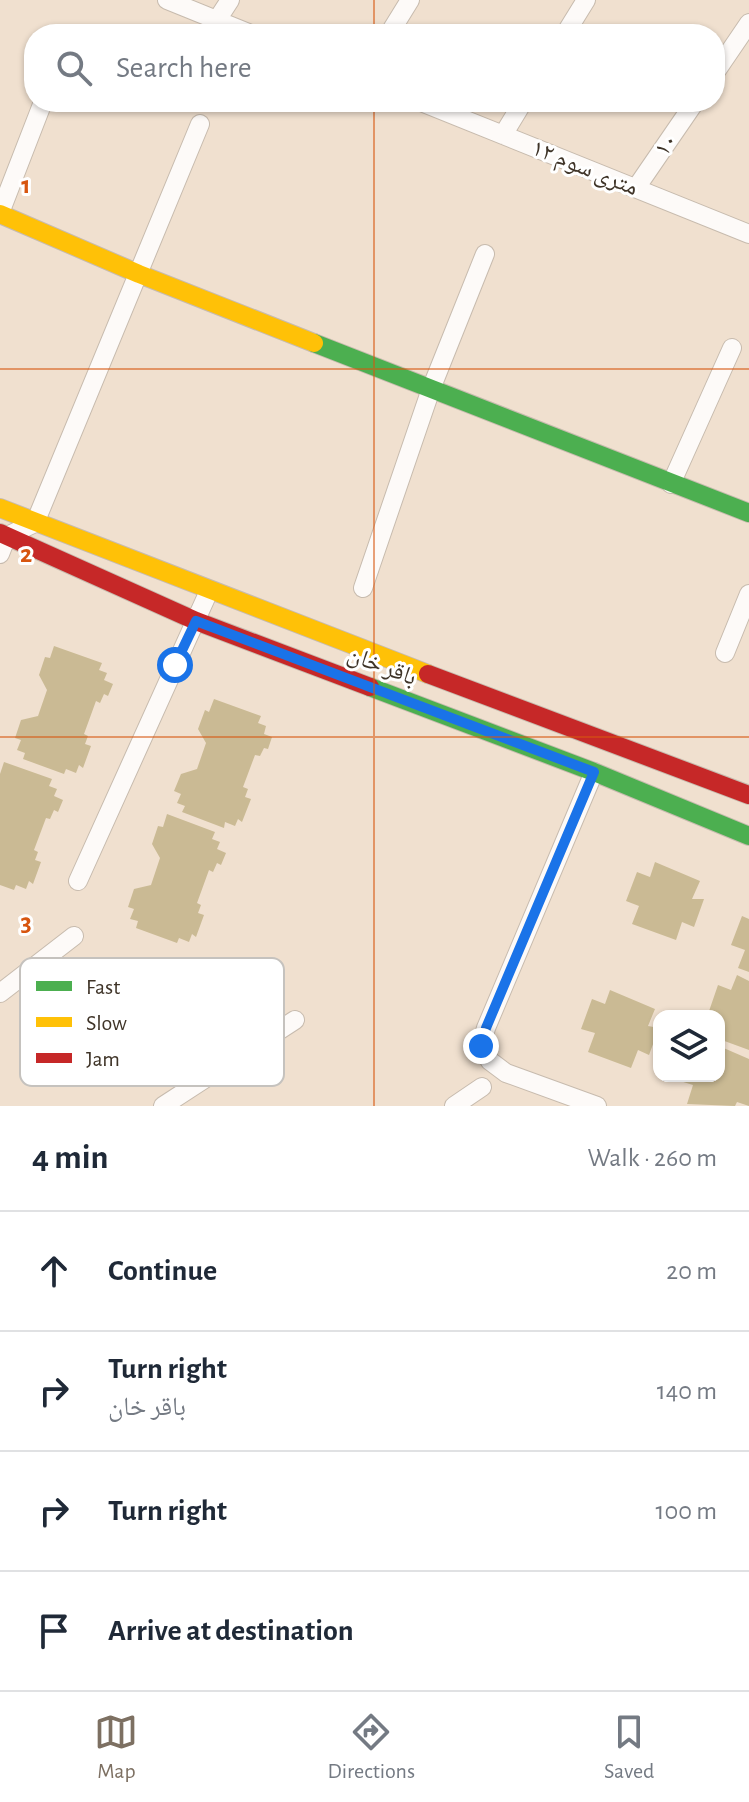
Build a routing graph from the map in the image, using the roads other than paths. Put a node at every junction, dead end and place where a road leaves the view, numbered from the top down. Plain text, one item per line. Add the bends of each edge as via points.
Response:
1 (167, 0) edge
2 (230, 0) edge
3 (410, 0) edge
4 (586, 0) edge
5 (217, 20) junction
6 (749, 23) edge
7 (227, 24) edge
8 (395, 24) edge
9 (571, 24) edge
10 (725, 58) edge
11 (39, 112) edge
12 (446, 112) edge
13 (517, 112) edge
14 (688, 112) edge
15 (200, 124) dead end
16 (503, 135) junction
17 (636, 188) junction
18 (0, 213) edge
19 (749, 234) edge
20 (485, 254) dead end
21 (139, 274) junction
22 (732, 348) dead end
23 (431, 389) junction
24 (671, 484) junction
25 (0, 508) edge
26 (749, 513) edge
27 (35, 523) junction
28 (3, 534) edge
29 (0, 554) edge
30 (363, 588) dead end
31 (209, 591) junction
32 (749, 594) edge
33 (196, 621) junction
34 (725, 653) dead end
35 (594, 772) junction
36 (749, 795) edge
37 (749, 836) edge
38 (78, 881) dead end
39 (74, 936) dead end
40 (45, 958) edge
41 (20, 978) edge
42 (0, 993) edge
43 (295, 1020) dead end
44 (284, 1027) edge
45 (194, 1086) edge
46 (482, 1087) dead end
47 (163, 1106) edge
48 (454, 1106) edge
49 (597, 1106) edge

1 - 5 street
2 - 5 street
3 - 8 street
4 - 9 street
5 - 7 street
6 - 10 street
11 - 18 street
12 - 16 street, ۱۲ متری سوم
13 - 16 street
14 - 17 street, ۱۰
15 - 21 street
16 - 17 street, ۱۲ متری سوم
17 - 19 street, ۱۲ متری سوم
18 - 21 main road
20 - 23 street
21 - 23 main road
21 - 27 street
22 - 24 street
23 - 24 main road
23 - 30 street
24 - 26 main road
25 - 27 main road, باقر خان
27 - 28 street
27 - 31 main road, باقر خان
28 - 29 street
28 - 33 main road, باقر خان
31 - 33 street
31 - 36 main road, باقر خان
32 - 34 street
33 - 35 main road, باقر خان
33 - 38 street
35 - 37 main road, باقر خان
35 - 49 street via 481,1046 506,1073
39 - 40 street
41 - 42 street
43 - 44 street
45 - 47 street
46 - 48 street

